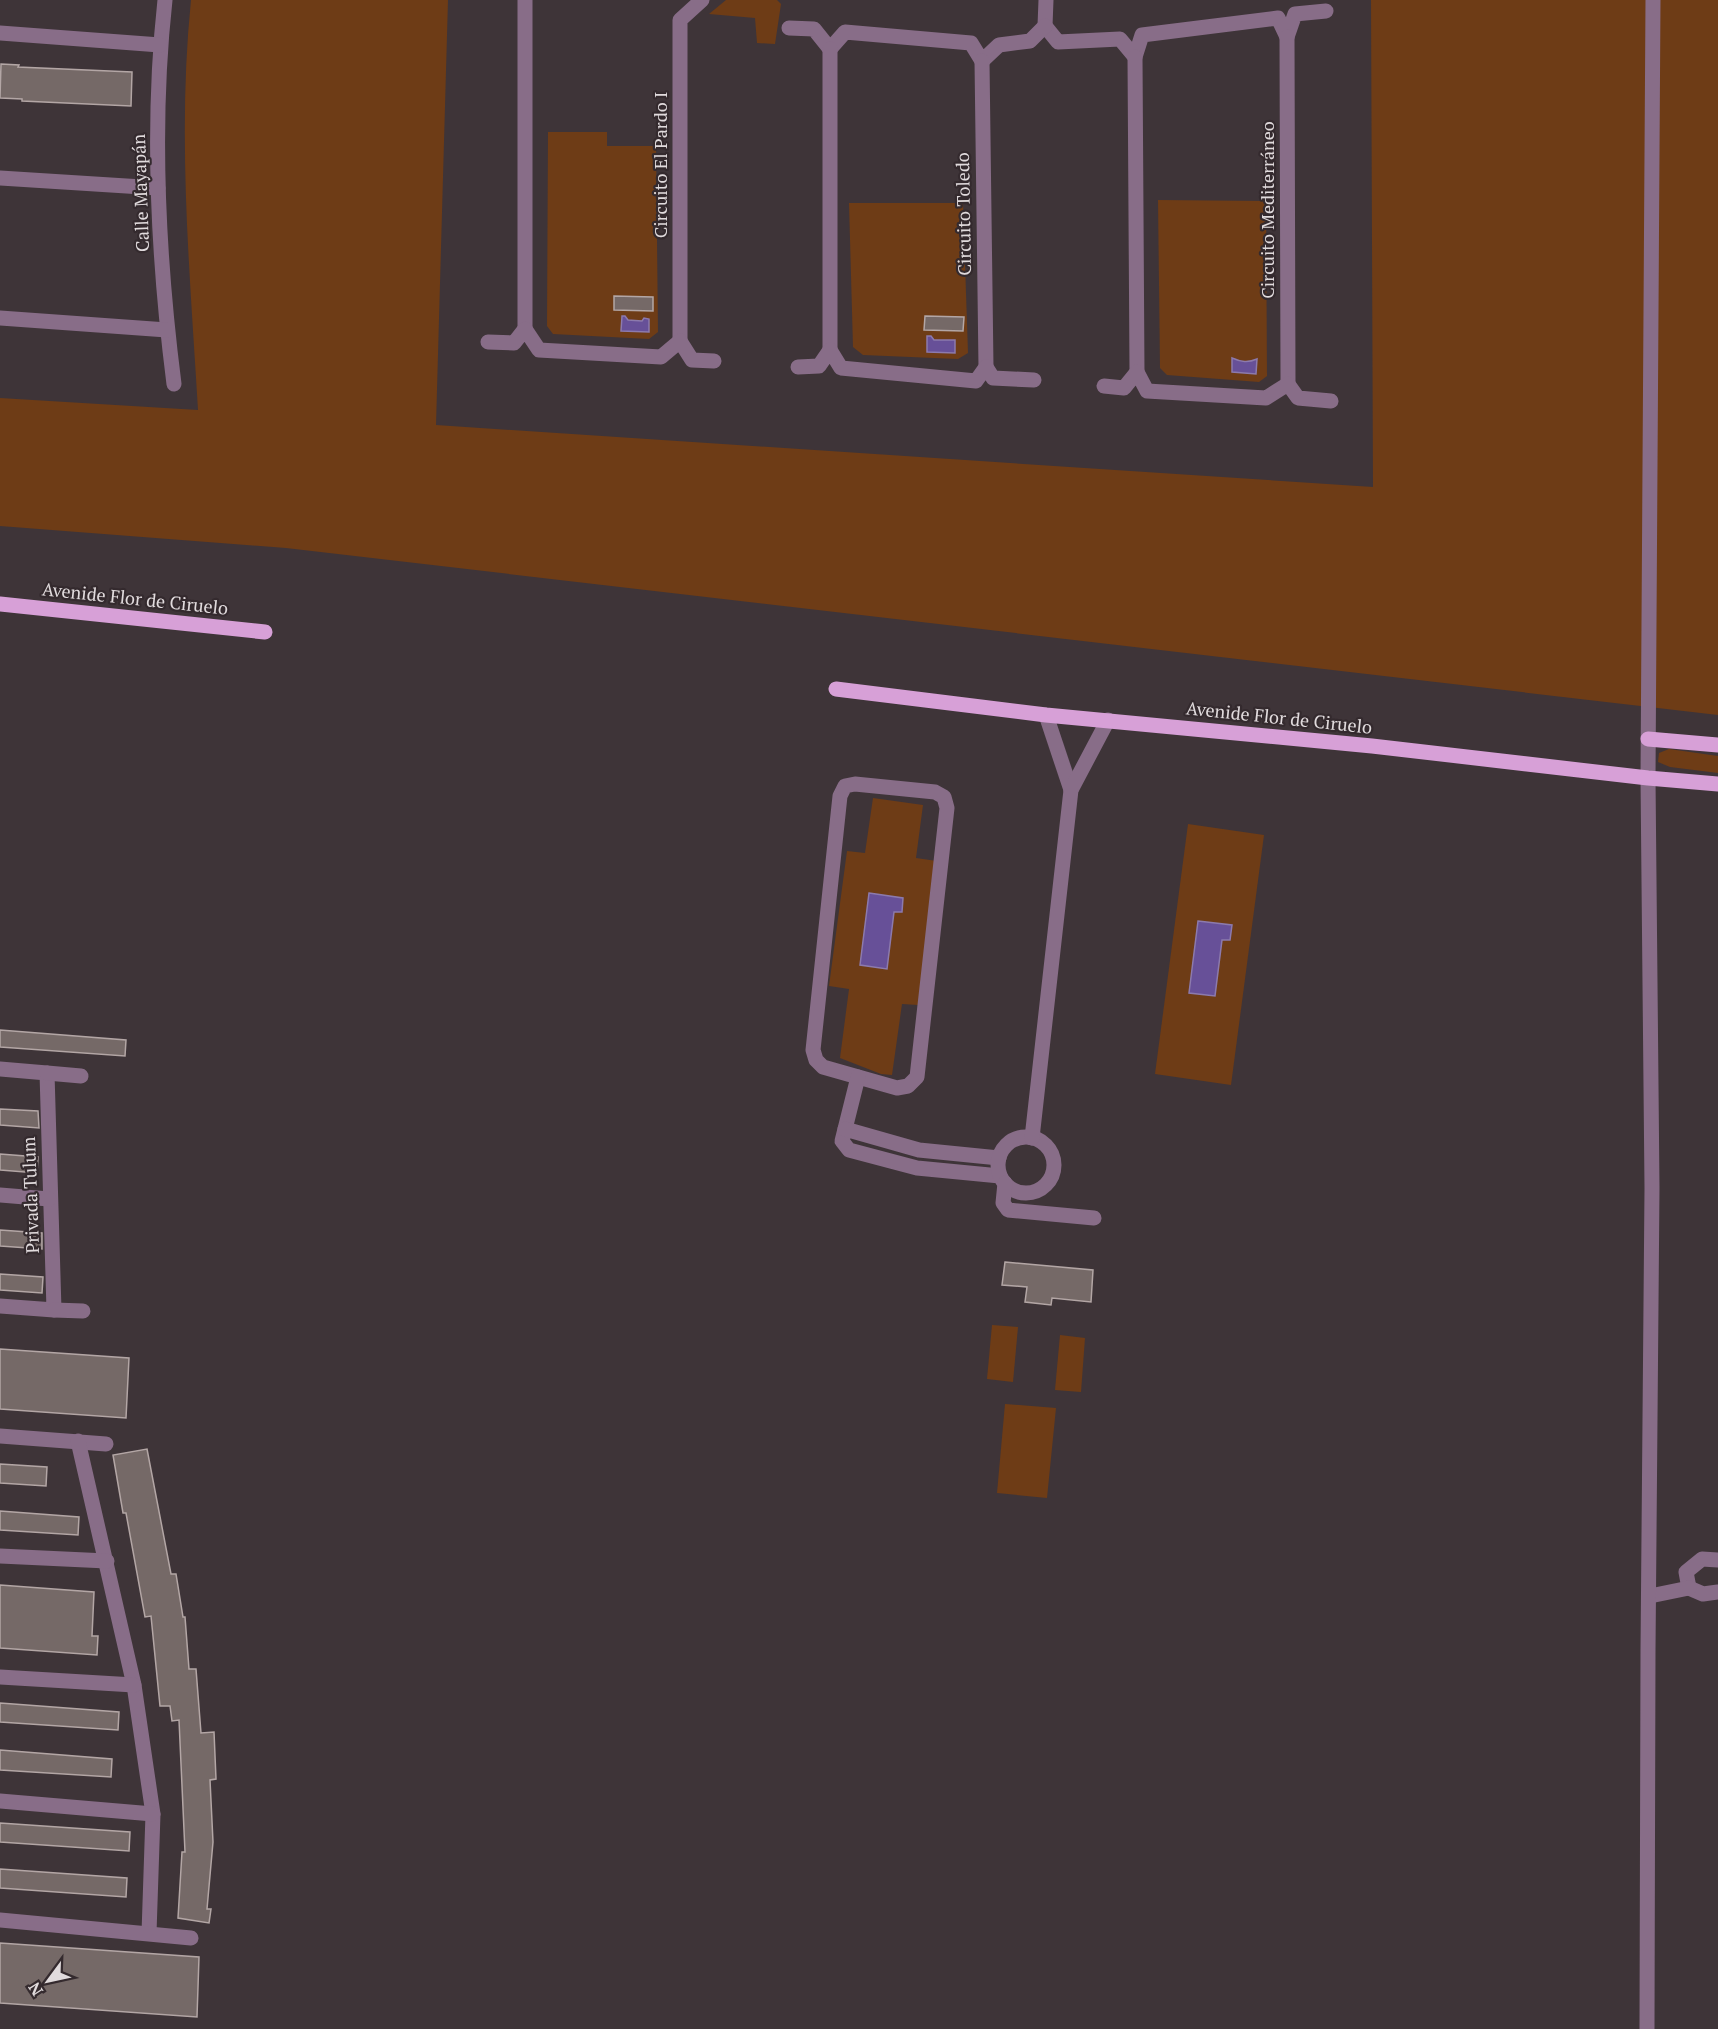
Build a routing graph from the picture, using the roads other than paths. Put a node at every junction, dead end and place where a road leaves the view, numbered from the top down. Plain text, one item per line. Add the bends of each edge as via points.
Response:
1 (165, 0) edge
2 (525, 0) edge
3 (702, 0) edge
4 (1046, 0) edge
5 (1653, 0) edge
6 (1326, 11) dead end
7 (1045, 26) junction
8 (789, 28) dead end
9 (0, 33) edge
10 (1287, 37) junction
11 (153, 44) junction
12 (830, 49) junction
13 (1135, 57) junction
14 (982, 61) junction
15 (0, 178) edge
16 (158, 188) junction
17 (0, 318) edge
18 (525, 329) junction
19 (167, 330) junction
20 (680, 341) junction
21 (488, 342) dead end
22 (830, 350) junction
23 (714, 361) dead end
24 (798, 366) dead end
25 (986, 367) junction
26 (1137, 372) junction
27 (1034, 380) dead end
28 (174, 384) dead end
29 (1287, 384) junction
30 (1104, 386) dead end
31 (1331, 401) dead end
32 (0, 604) edge
33 (265, 632) dead end
34 (836, 689) dead end
35 (1046, 715) junction
36 (1108, 720) junction
37 (1648, 739) junction
38 (1718, 745) edge
39 (1648, 778) junction
40 (1718, 784) edge
41 (1071, 790) junction
42 (0, 1069) edge
43 (47, 1073) junction
44 (81, 1076) dead end
45 (858, 1077) junction
46 (844, 1129) junction
47 (1032, 1138) junction
48 (999, 1158) junction
49 (1003, 1180) junction
50 (0, 1195) edge
51 (49, 1198) junction
52 (1094, 1218) dead end
53 (0, 1306) edge
54 (54, 1310) junction
55 (83, 1311) dead end
56 (0, 1436) edge
57 (78, 1442) junction
58 (106, 1444) dead end
59 (0, 1556) edge
60 (1718, 1560) edge
61 (107, 1561) junction
62 (1689, 1588) junction
63 (1718, 1592) edge
64 (1650, 1596) junction
65 (0, 1677) edge
66 (134, 1685) junction
67 (0, 1802) edge
68 (153, 1814) junction
69 (0, 1920) edge
70 (148, 1933) junction
71 (191, 1938) dead end
72 (1647, 2029) edge

1 - 11 street, Calle Mayapán
2 - 18 street
3 - 20 street, Circuito El Pardo I via 680,20
4 - 7 street
5 - 37 street
6 - 10 street via 1295,14
7 - 13 street via 1058,42 1120,39
7 - 14 street via 1030,41 999,45
8 - 12 street via 814,29
9 - 11 street
10 - 13 street via 1278,18 1142,35
10 - 29 street, Circuito Mediterráneo
11 - 16 street, Calle Mayapán
12 - 14 street via 845,32 971,43
12 - 22 street
13 - 26 street
14 - 25 street, Circuito Toledo
15 - 16 street
16 - 19 street, Calle Mayapán
17 - 19 street
18 - 20 street via 539,350 661,357
18 - 21 street via 514,344
19 - 28 street, Calle Mayapán
20 - 23 street via 692,360
22 - 24 street via 819,366
22 - 25 street via 841,368 976,381
25 - 27 street via 993,378
26 - 29 street via 1147,391 1266,398
26 - 30 street via 1124,388
29 - 31 street via 1298,398
32 - 33 main road, Avenide Flor de Ciruelo
34 - 35 main road, Avenide Flor de Ciruelo
35 - 36 main road, Avenide Flor de Ciruelo
35 - 41 street
36 - 39 main road, Avenide Flor de Ciruelo
36 - 41 street
37 - 38 main road
37 - 39 street
39 - 40 main road, Avenide Flor de Ciruelo
39 - 64 street
41 - 47 street
42 - 43 street
43 - 44 street
43 - 51 street, Privada Tulum
45 - 45 street via 897,1088 908,1086 917,1077 947,808 944,797 935,792 855,784 845,786 840,796 813,1050 823,1067
45 - 46 street
46 - 48 street via 919,1150
46 - 49 street via 842,1140 849,1150 917,1168
47 - 48 street via 1015,1139
47 - 49 street via 1041,1141 1052,1155 1050,1180 1044,1187 1020,1193
48 - 49 street
49 - 52 street via 1003,1203 1008,1210
50 - 51 street
51 - 54 street, Privada Tulum
53 - 54 street
54 - 55 street
56 - 57 street
57 - 58 street
57 - 61 street
59 - 61 street
60 - 62 street via 1702,1559 1686,1572
61 - 66 street
62 - 63 street via 1703,1594
62 - 64 street
64 - 72 street
65 - 66 street
66 - 68 street
67 - 68 street
68 - 70 street
69 - 70 street
70 - 71 street

